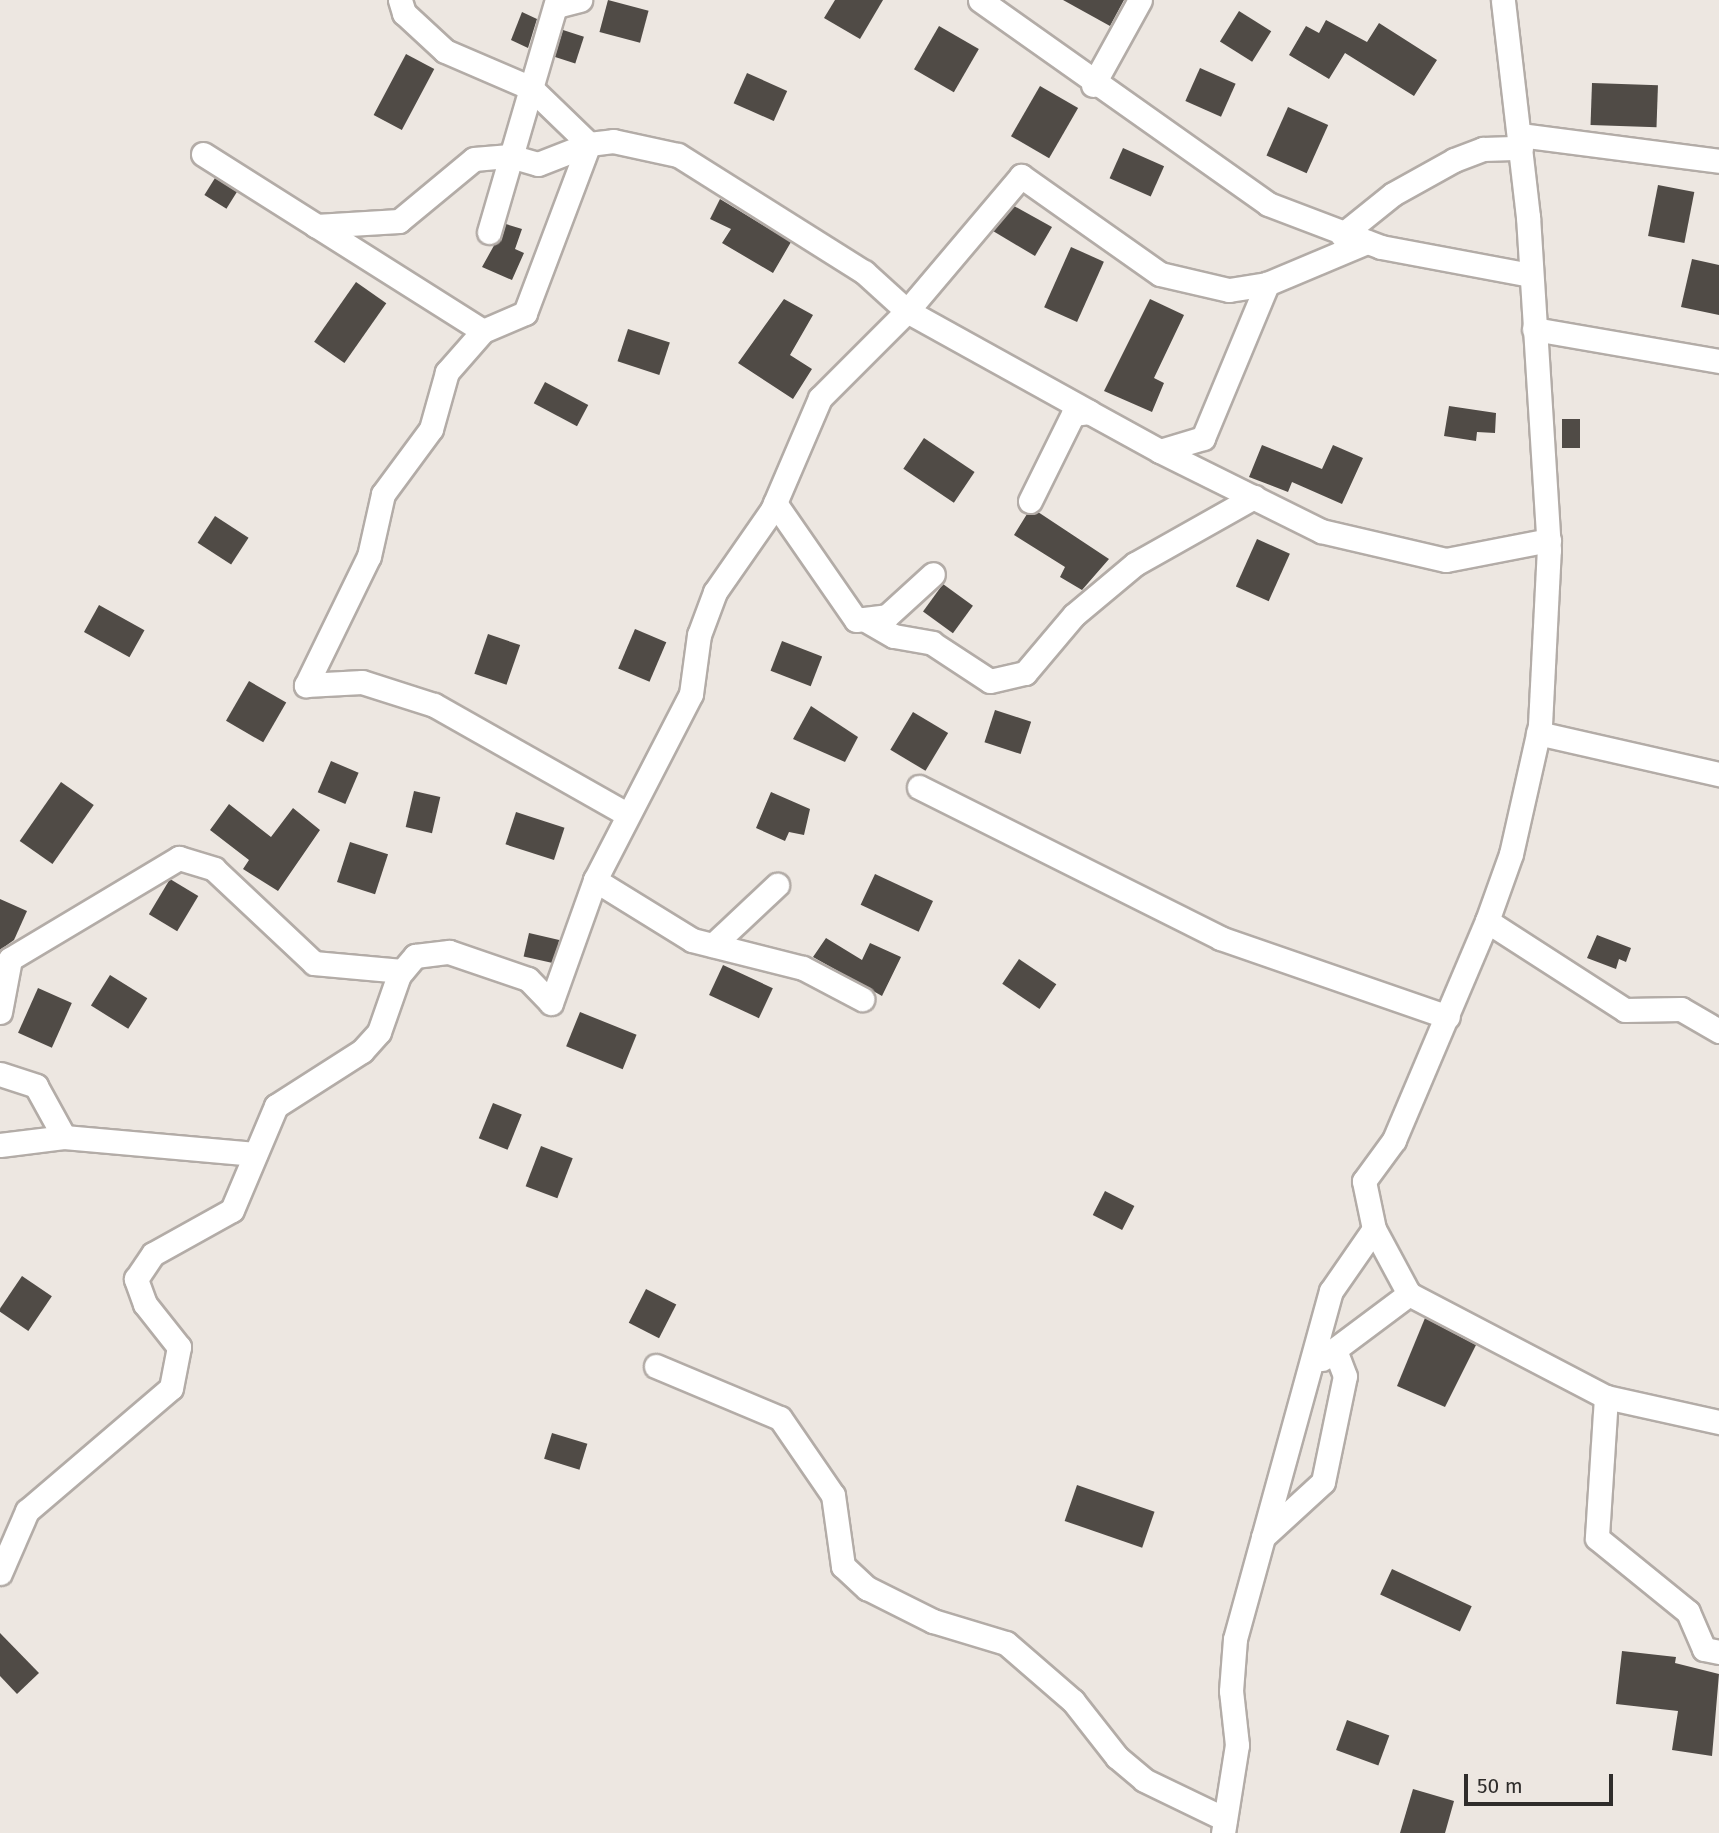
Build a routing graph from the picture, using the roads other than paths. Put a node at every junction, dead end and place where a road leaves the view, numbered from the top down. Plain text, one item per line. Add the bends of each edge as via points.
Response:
1 (400, 0) edge
2 (580, 0) edge
3 (981, 0) edge
4 (1140, 0) edge
5 (1503, 0) edge
6 (556, 3) edge
7 (1093, 85) junction
8 (531, 88) junction
9 (1521, 142) junction
10 (589, 144) junction
11 (203, 154) dead end
12 (510, 156) junction
13 (1719, 160) edge
14 (316, 226) junction
15 (489, 232) dead end
16 (1338, 233) junction
17 (1367, 242) junction
18 (1316, 265) junction
19 (1530, 275) junction
20 (1267, 284) junction
21 (907, 311) junction
22 (1534, 329) junction
23 (482, 331) junction
24 (1719, 361) edge
25 (1089, 412) junction
26 (1160, 451) junction
27 (1254, 497) junction
28 (1030, 501) dead end
29 (775, 503) junction
30 (1549, 540) junction
31 (933, 574) dead end
32 (864, 619) junction
33 (1538, 733) junction
34 (1719, 774) edge
35 (919, 787) dead end
36 (627, 814) junction
37 (595, 880) junction
38 (777, 884) dead end
39 (1487, 921) junction
40 (713, 945) junction
41 (402, 971) junction
42 (862, 999) dead end
43 (0, 1012) edge
44 (1448, 1017) junction
45 (1719, 1031) edge
46 (0, 1074) edge
47 (64, 1137) junction
48 (0, 1145) edge
49 (256, 1154) junction
50 (1374, 1229) junction
51 (1409, 1294) junction
52 (1335, 1350) junction
53 (656, 1366) dead end
54 (1309, 1369) junction
55 (1606, 1397) junction
56 (1719, 1422) edge
57 (1262, 1539) junction
58 (0, 1573) edge
59 (1719, 1651) edge
60 (1224, 1826) edge

1 - 8 street via 404,13 445,51
2 - 6 street
3 - 7 street via 1041,38
4 - 7 street
5 - 9 street
6 - 8 street
7 - 16 street via 1240,188
8 - 10 street
8 - 12 street
9 - 13 street
9 - 16 street via 1454,160 1393,194
9 - 19 street
10 - 12 street via 537,163
10 - 21 street via 613,141 678,155 864,272
10 - 23 street via 525,313
11 - 14 street
12 - 14 street via 474,159 399,221
12 - 15 street
14 - 23 street
16 - 17 street
16 - 18 street
17 - 18 street
17 - 19 street
18 - 20 street
19 - 22 street
20 - 21 street via 1229,290 1160,274 1021,176
20 - 26 street via 1203,438
21 - 25 street
21 - 29 street via 820,398
22 - 24 street
22 - 30 street
23 - 36 street via 447,372 431,429 383,494 369,556 306,685 362,682 433,705
25 - 26 street
25 - 28 street via 1073,414 1062,428
26 - 27 street
27 - 30 street via 1321,531 1446,560
27 - 32 street via 1135,564 1074,615 1025,673 990,681 932,643 894,636
29 - 32 street via 856,620
29 - 36 street via 715,592 699,635 691,694
30 - 33 street
31 - 32 street via 887,615
33 - 34 street
33 - 39 street via 1511,854
35 - 44 street via 1220,937
36 - 37 street
37 - 40 street via 692,940
37 - 41 street via 551,1003 527,979 449,952 415,956
38 - 40 street
39 - 44 street
39 - 45 street via 1625,1010 1681,1009
40 - 42 street via 803,968
41 - 43 street via 314,963 214,869 179,858 10,959
41 - 49 street via 379,1032 346,1067 287,1095
44 - 50 street via 1394,1140 1364,1181
46 - 47 street via 36,1086
47 - 48 street
47 - 49 street
49 - 58 street via 232,1210 153,1254 136,1279 145,1304 178,1348 171,1388 27,1511
50 - 51 street
50 - 54 street via 1331,1291
51 - 52 street
51 - 55 street
52 - 54 street
52 - 57 street via 1345,1376 1323,1482
53 - 60 street via 780,1418 833,1496 843,1566 867,1588 933,1621 1006,1643 1073,1701 1116,1757 1144,1780
54 - 57 street
55 - 56 street
55 - 59 street via 1597,1538 1688,1612 1704,1649
57 - 60 street via 1235,1639 1231,1691 1237,1745

